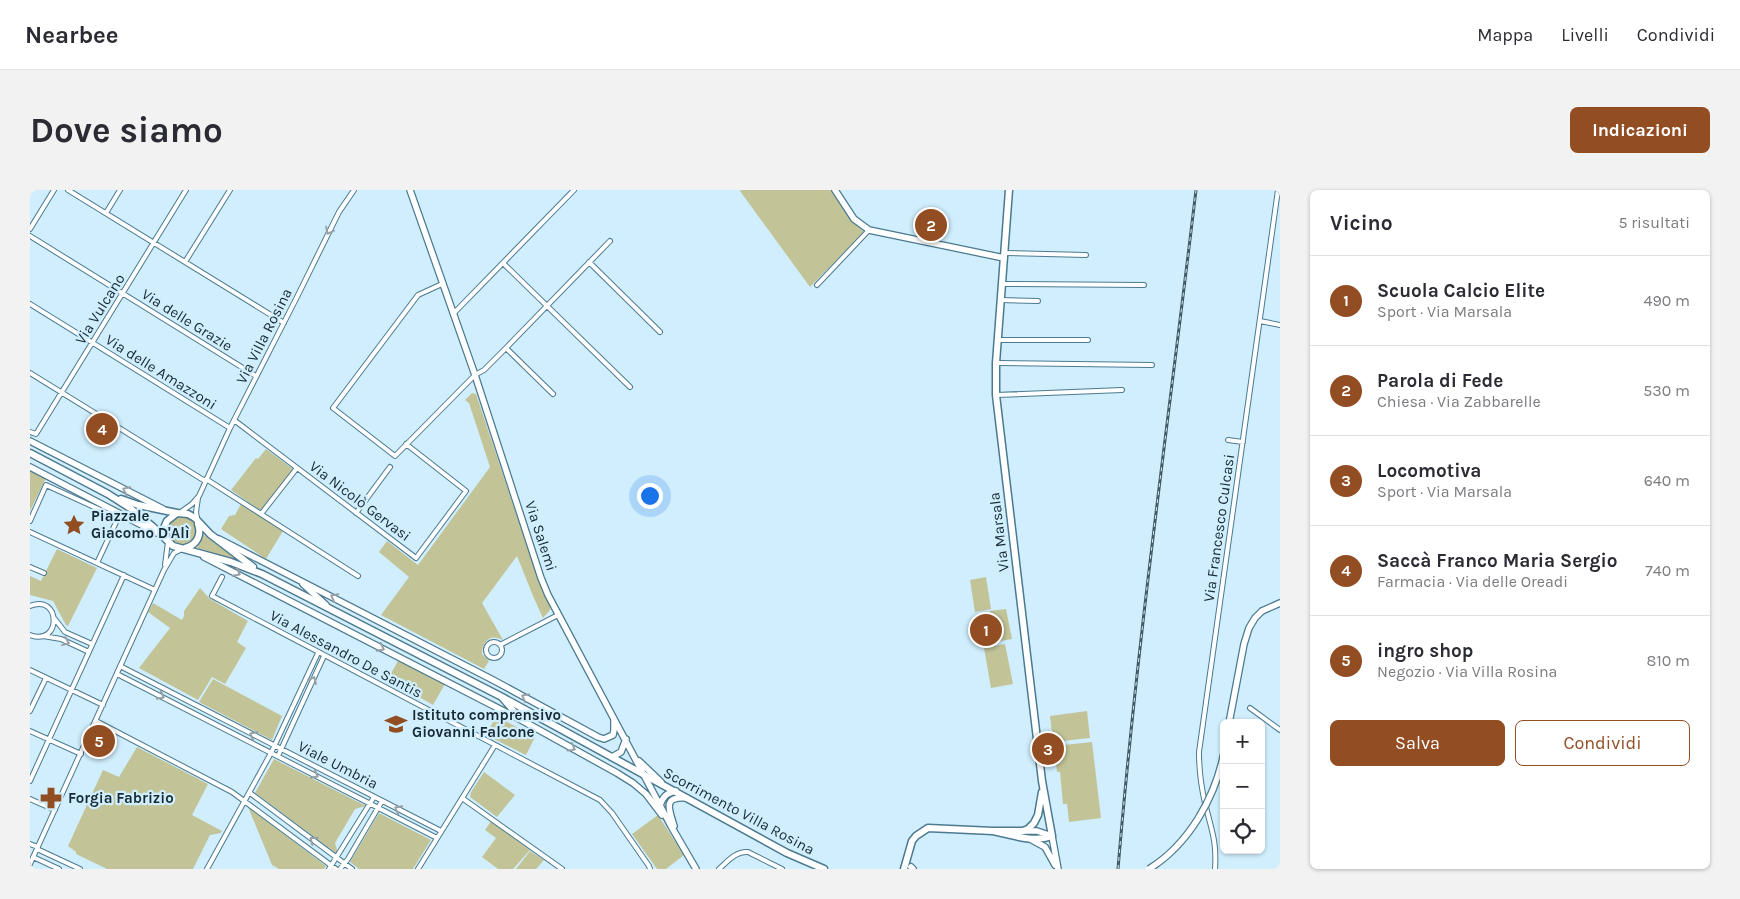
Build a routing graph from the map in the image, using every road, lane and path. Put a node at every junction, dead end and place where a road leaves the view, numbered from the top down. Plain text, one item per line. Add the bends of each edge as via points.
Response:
1 (54, 190) edge
2 (68, 190) edge
3 (120, 190) edge
4 (186, 190) edge
5 (230, 190) edge
6 (354, 190) edge
7 (410, 190) edge
8 (574, 190) edge
9 (835, 190) edge
10 (1009, 190) edge
11 (1278, 190) edge
12 (106, 213) junction
13 (30, 229) edge
14 (869, 230) junction
15 (30, 236) edge
16 (610, 241) dead end
17 (154, 243) junction
18 (1086, 255) dead end
19 (1004, 256) junction
20 (185, 262) junction
21 (589, 262) junction
22 (503, 263) junction
23 (442, 284) junction
24 (1002, 284) junction
25 (817, 285) dead end
26 (1144, 285) dead end
27 (122, 293) junction
28 (1000, 300) junction
29 (1038, 301) dead end
30 (30, 304) edge
31 (547, 305) junction
32 (453, 314) junction
33 (1260, 321) junction
34 (284, 323) junction
35 (1280, 325) edge
36 (660, 332) dead end
37 (997, 340) junction
38 (1088, 340) dead end
39 (92, 342) junction
40 (506, 348) junction
41 (996, 363) junction
42 (1152, 365) dead end
43 (30, 373) edge
44 (475, 375) junction
45 (256, 376) junction
46 (630, 387) dead end
47 (1122, 390) dead end
48 (62, 392) junction
49 (553, 394) dead end
50 (996, 395) junction
51 (234, 420) junction
52 (230, 428) junction
53 (30, 432) edge
54 (1228, 440) dead end
55 (30, 441) edge
56 (1243, 442) junction
57 (406, 444) junction
58 (30, 453) edge
59 (30, 462) edge
60 (30, 467) edge
61 (390, 467) dead end
62 (297, 468) junction
63 (40, 472) junction
64 (206, 480) junction
65 (108, 494) junction
66 (198, 496) junction
67 (169, 512) junction
68 (178, 513) junction
69 (356, 513) junction
70 (261, 514) junction
71 (30, 521) edge
72 (198, 523) junction
73 (30, 532) edge
74 (210, 534) junction
75 (166, 539) junction
76 (183, 548) junction
77 (194, 551) junction
78 (98, 563) junction
79 (30, 567) edge
80 (164, 570) junction
81 (44, 573) dead end
82 (262, 574) junction
83 (124, 575) junction
84 (358, 576) dead end
85 (222, 577) dead end
86 (297, 578) junction
87 (155, 590) junction
88 (1280, 603) edge
89 (30, 604) edge
90 (329, 608) junction
91 (558, 614) junction
92 (54, 617) junction
93 (30, 635) edge
94 (43, 636) junction
95 (92, 644) junction
96 (500, 645) junction
97 (89, 652) junction
98 (318, 653) junction
99 (324, 656) junction
100 (120, 666) junction
101 (30, 670) edge
102 (117, 674) junction
103 (136, 674) junction
104 (46, 678) junction
105 (133, 682) junction
106 (71, 690) junction
107 (178, 696) junction
108 (502, 697) junction
109 (296, 700) junction
110 (174, 703) junction
111 (302, 703) junction
112 (103, 705) junction
113 (1250, 708) dead end
114 (30, 711) edge
115 (613, 716) junction
116 (224, 719) junction
117 (1230, 719) edge
118 (96, 721) junction
119 (524, 722) junction
120 (220, 726) junction
121 (1280, 730) edge
122 (30, 731) edge
123 (626, 739) junction
124 (49, 740) junction
125 (495, 745) junction
126 (275, 746) junction
127 (281, 749) junction
128 (632, 751) junction
129 (272, 753) junction
130 (80, 754) junction
131 (278, 756) junction
132 (612, 757) junction
133 (1221, 764) edge
134 (644, 774) junction
135 (30, 781) edge
136 (1042, 781) junction
137 (669, 788) junction
138 (676, 791) junction
139 (374, 796) junction
140 (247, 797) junction
141 (462, 798) junction
142 (687, 798) junction
143 (30, 799) edge
144 (382, 801) junction
145 (370, 803) junction
146 (660, 805) junction
147 (378, 808) junction
148 (55, 810) junction
149 (671, 826) junction
150 (441, 831) junction
151 (993, 831) junction
152 (1023, 831) junction
153 (1052, 836) junction
154 (678, 837) junction
155 (437, 838) junction
156 (1030, 839) junction
157 (30, 844) edge
158 (37, 848) junction
159 (33, 857) junction
160 (337, 858) junction
161 (344, 863) junction
162 (30, 864) edge
163 (331, 867) edge
164 (908, 868) edge
165 (59, 869) edge
166 (80, 869) edge
167 (208, 869) edge
168 (338, 869) edge
169 (352, 869) edge
170 (418, 869) edge
171 (562, 869) edge
172 (650, 869) edge
173 (696, 869) edge
174 (719, 869) edge
175 (782, 869) edge
176 (824, 869) edge
177 (1057, 869) edge
178 (1149, 869) edge
179 (1215, 869) edge

1 - 13 street
2 - 12 street
3 - 12 street
4 - 17 street, Via Vulcano
5 - 20 street
6 -> 34 street, Via Villa Rosina via 339,212
7 - 23 street, Via Salemi
8 - 22 street
9 - 14 street via 854,219
10 - 19 main road, Via Marsala
11 - 33 street, Via Francesco Culcasi
12 - 17 street
14 - 19 street
14 - 25 street
15 - 27 street, Via delle Grazie
16 - 21 street
17 - 20 street
17 - 27 street, Via Vulcano
18 - 19 street
19 - 24 main road, Via Marsala
20 - 34 street
21 - 31 street
21 - 36 street
22 - 31 street
22 - 32 street
23 - 32 street, Via Salemi
23 - 57 street via 418,295 333,408 395,456
24 - 26 street
24 - 28 main road, Via Marsala
27 - 39 street, Via Vulcano
27 - 45 street, Via delle Grazie
28 - 29 street
28 - 37 main road, Via Marsala
30 - 39 street, Via delle Amazzoni
31 - 40 street
31 - 46 street
32 - 44 street, Via Salemi
33 - 35 street
33 - 56 street, Via Francesco Culcasi
34 - 45 street, Via Villa Rosina
37 - 38 street
37 - 41 main road, Via Marsala
39 - 48 street, Via Vulcano
39 - 52 street, Via delle Amazzoni
40 - 44 street
40 - 49 street
41 - 42 street
41 - 50 main road, Via Marsala
43 - 48 street
44 - 57 street
44 - 91 street, Via Salemi via 541,578
45 - 51 street, Via Villa Rosina
47 - 50 street
48 - 53 street, Via Vulcano via 36,434
48 - 64 street
50 - 136 main road, Via Marsala
51 - 52 street, Via Villa Rosina
51 - 62 street, Via Nicolò Gervasi
52 - 64 street, Via Villa Rosina
54 - 56 street
67 -> 55 street
56 - 179 street, Via Francesco Culcasi via 1199,752 1202,791 1215,843
57 - 69 street, Via Nicolò Gervasi via 466,491 416,558
58 - 65 main road
59 - 63 street
60 - 63 street
61 - 69 street
62 - 69 street, Via Nicolò Gervasi
62 - 70 street
63 - 75 street
64 - 66 street, Via Villa Rosina
64 - 70 street
65 - 67 main road
65 - 75 main road via 141,516
66 - 68 street, Via Villa Rosina
66 - 72 street, Via Villa Rosina
67 - 68 main road
68 - 72 main road via 188,514
68 - 75 main road via 165,524
70 - 84 street
71 - 78 street via 46,485 118,518
72 - 74 main road
72 - 76 main road via 198,540
73 - 78 street
74 - 82 main road
74 - 86 street
75 - 76 main road via 173,546
75 - 80 street
76 - 77 main road
76 - 80 street via 174,553
77 - 82 main road
77 -> 119 street
78 - 83 street
79 - 81 street
80 - 87 street
82 - 90 main road, Scorrimento Villa Rosina
83 - 87 street
83 - 95 street
85 - 98 street, Via Alessandro De Santis via 212,596
86 - 90 street
115 -> 86 street via 613,734 604,740
87 - 100 street
88 - 117 street via 1255,618 1249,628
89 - 92 street via 49,608
90 - 108 main road, Scorrimento Villa Rosina
91 - 96 street
91 - 115 street, Via Salemi
92 - 94 street via 52,629
92 - 95 street via 65,632
93 - 94 street
94 -> 97 street
95 - 97 street
96 - 96 street via 491,643 486,649 488,654 492,657 500,655
97 - 106 street
98 - 99 street, Via Alessandro De Santis
98 - 109 street
111 -> 99 street
99 - 125 street, Via Alessandro De Santis
100 - 102 street
100 - 103 street, Viale Umbria
101 - 104 street
102 - 105 street, Viale Umbria
102 - 112 street
103 - 105 street
103 - 107 street, Viale Umbria
104 - 106 street
104 - 114 street
105 -> 110 street, Viale Umbria
106 - 112 street
106 - 124 street
107 - 110 street
107 - 116 street, Viale Umbria
108 - 119 street
108 - 132 main road, Scorrimento Villa Rosina
109 - 111 street
109 - 126 street
110 - 120 street, Viale Umbria
111 - 127 street
112 - 118 street
113 - 121 street
115 - 123 street, Via Salemi
116 - 120 street
126 -> 116 street, Viale Umbria
118 - 130 street
118 - 140 street
119 -> 149 street via 633,783
120 - 129 street, Viale Umbria
122 - 124 street
123 - 128 street, Via Salemi
123 - 132 street via 621,752
124 - 130 street
124 - 135 street
125 - 141 street
125 - 172 street, Via Alessandro De Santis via 600,800
126 - 127 street, Viale Umbria
126 - 129 street
127 - 131 street
127 - 139 street, Viale Umbria
128 - 134 street, Via Salemi
128 - 137 street
129 - 131 street, Viale Umbria
129 - 140 street
130 - 148 street
131 -> 145 street, Viale Umbria
132 - 134 main road, Scorrimento Villa Rosina
133 - 178 street, bridge via 1213,791 1199,817 1183,839
134 - 137 main road, Scorrimento Villa Rosina
134 - 146 street, Via Salemi
136 - 152 main road via 1038,815 1034,823
136 - 153 main road, Via Marsala
137 - 138 main road, Scorrimento Villa Rosina
138 - 142 main road, Scorrimento Villa Rosina
138 - 146 street via 664,797
139 - 144 street, Viale Umbria
139 - 145 street
160 -> 140 street via 260,801
140 - 163 street
140 - 167 street
141 - 150 street
141 - 171 street
142 - 154 street via 675,798 669,804
142 - 176 main road, Scorrimento Villa Rosina via 787,854
143 - 148 street
144 - 147 street
150 -> 144 street, Viale Umbria
145 - 147 street, Viale Umbria
145 - 160 street
146 - 149 street, Via Salemi
147 - 155 street, Viale Umbria
147 - 161 street
148 - 158 street
149 - 154 street, Via Salemi
150 - 155 street
151 - 152 main road
151 - 156 main road
151 - 164 main road via 928,828 916,836 910,846
152 - 153 street
153 - 156 main road
153 - 177 street, Via Marsala
154 - 173 street, Via Salemi
155 - 170 street
156 - 177 street via 1045,847
157 - 158 street
158 - 159 street
158 - 166 street
159 - 162 street
159 - 165 street
160 - 161 street
160 - 163 street
161 - 168 street
161 - 169 street
163 - 168 street
174 - 175 street via 743,852

